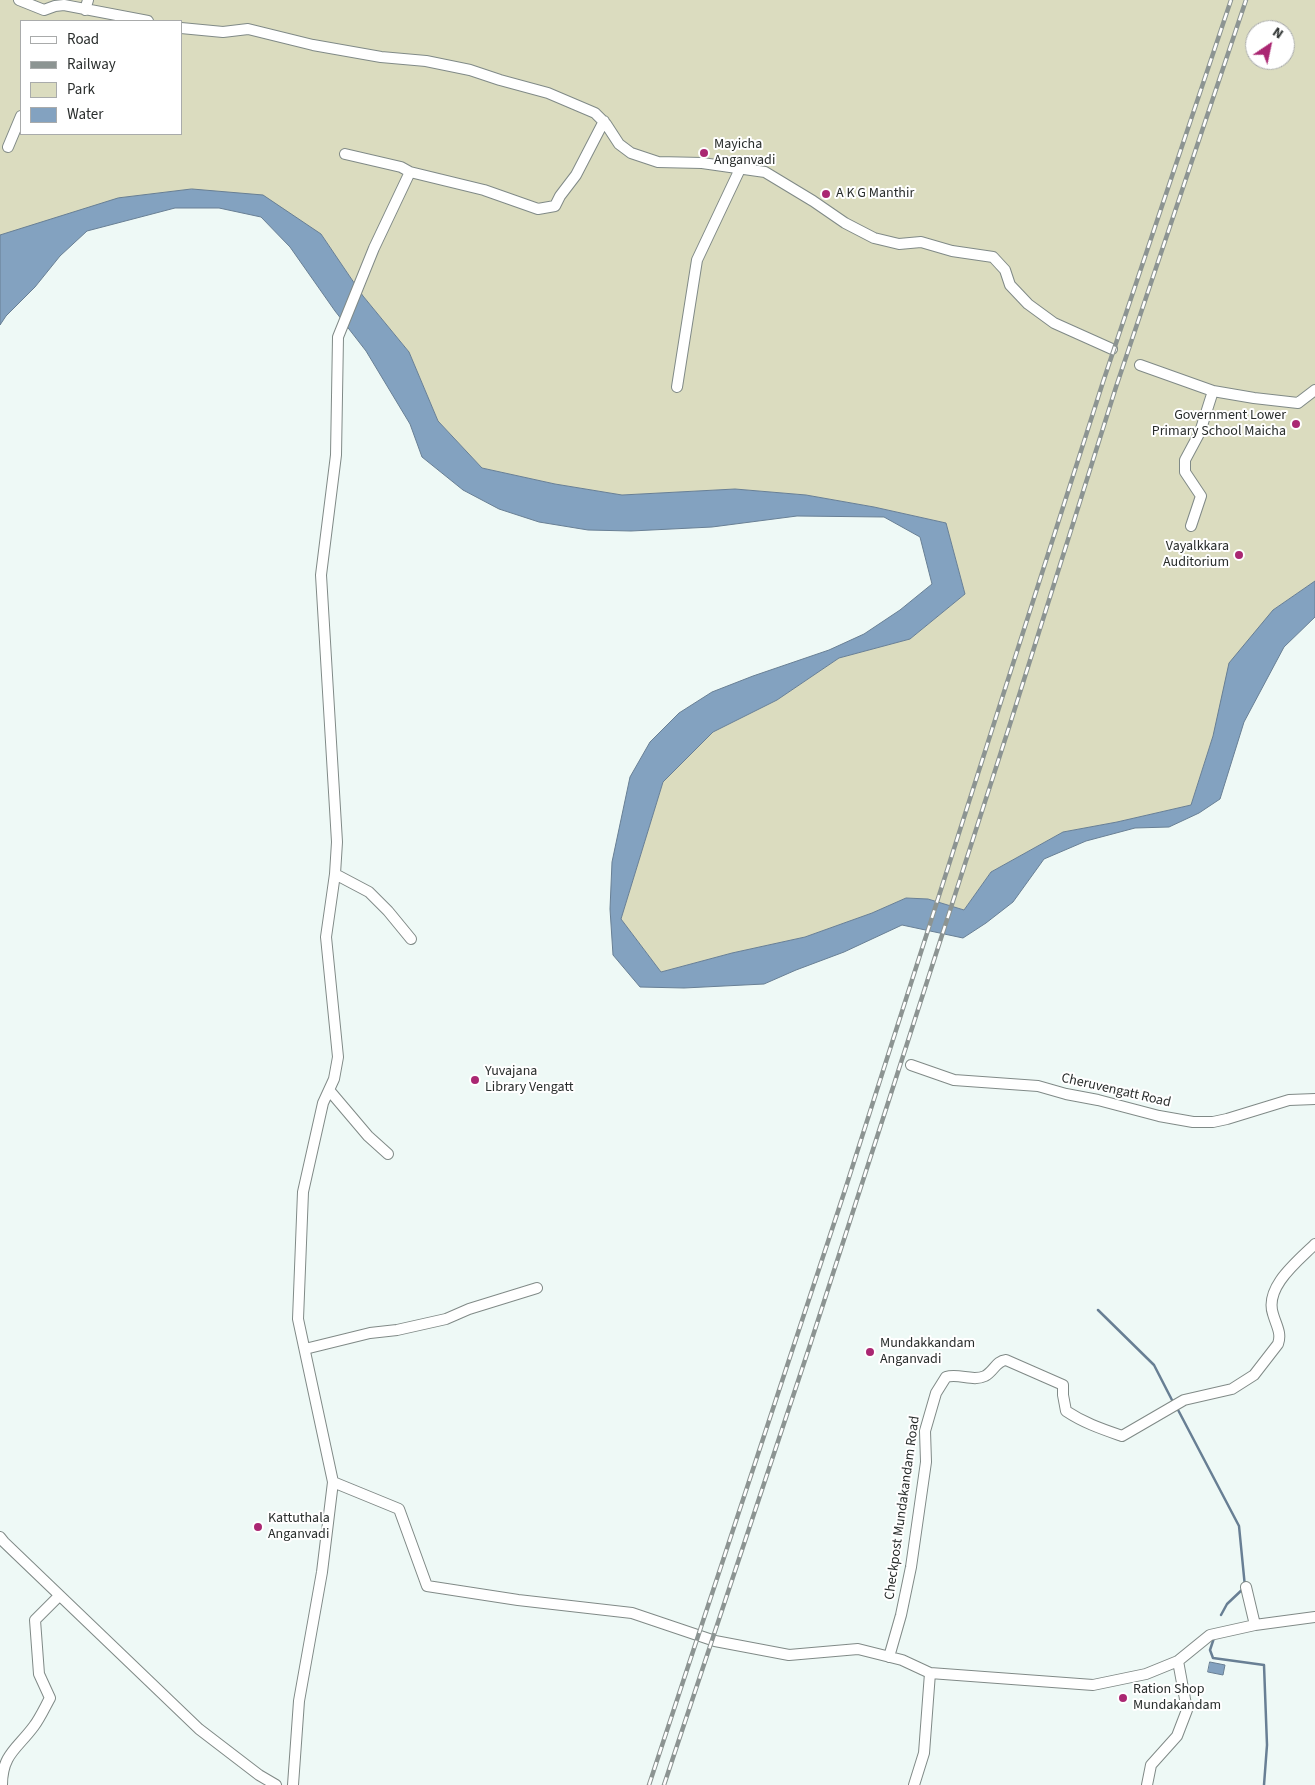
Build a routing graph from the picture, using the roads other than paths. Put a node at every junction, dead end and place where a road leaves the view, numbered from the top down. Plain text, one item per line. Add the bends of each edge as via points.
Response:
1 (19, 0) edge
2 (87, 5) edge
3 (44, 10) junction
4 (40, 20) edge
5 (144, 20) edge
6 (182, 28) edge
7 (20, 118) edge
8 (604, 121) junction
9 (8, 148) dead end
10 (345, 154) dead end
11 (740, 169) junction
12 (410, 172) junction
13 (1112, 349) dead end
14 (1140, 365) dead end
15 (677, 386) dead end
16 (1315, 390) edge
17 (1213, 391) junction
18 (1191, 526) dead end
19 (335, 874) junction
20 (411, 939) dead end
21 (910, 1065) dead end
22 (329, 1090) junction
23 (1315, 1099) edge
24 (388, 1154) dead end
25 (1315, 1244) edge
26 (537, 1288) dead end
27 (305, 1349) junction
28 (333, 1482) junction
29 (0, 1537) edge
30 (1246, 1587) dead end
31 (60, 1596) junction
32 (1315, 1617) edge
33 (1255, 1625) junction
34 (889, 1657) junction
35 (1178, 1661) junction
36 (930, 1673) junction
37 (11, 1751) junction
38 (0, 1761) edge
39 (2, 1785) edge
40 (276, 1785) edge
41 (293, 1785) edge
42 (914, 1785) edge
43 (1147, 1785) edge

1 - 3 street
2 - 3 street via 59,5
2 - 5 street
3 - 4 street
6 - 8 street via 223,32 248,29 313,45 470,70 548,92 595,113
7 - 9 street
8 - 11 street via 620,144 631,153 658,162 702,163
8 - 12 street via 576,175 555,206 538,209 484,190
10 - 12 street
11 - 13 street via 765,172 874,238 899,244 921,242 993,258 1005,270 1010,285 1028,304 1054,323
11 - 15 street via 697,260
12 - 19 street via 374,248 338,337 336,454 321,575 337,842
14 - 17 street
16 - 17 street via 1298,403
17 - 18 street via 1200,432 1185,460 1186,472 1201,496
19 - 20 street via 369,892
19 - 22 street via 326,937 338,1057
21 - 23 street, Cheruvengatt Road via 954,1080 1038,1086 1193,1122 1213,1122 1289,1100
22 - 24 street via 368,1136
22 - 27 street via 323,1102 303,1192 298,1319
25 - 34 street, Checkpost Mundakandam Road via 1278,1284 1271,1304 1280,1338 1254,1375 1232,1389 1180,1402 1122,1436 1094,1427 1066,1411 1063,1385 1006,1360 1000,1361 986,1376 946,1376 936,1393 925,1431 926,1462 911,1567
26 - 27 street via 446,1319
27 - 28 street
28 - 34 street via 399,1509 427,1586 632,1613 715,1641 789,1655 858,1649
28 - 41 street via 322,1572 299,1701
29 - 31 street
30 - 33 street
31 - 37 street via 35,1620 40,1674 50,1698 35,1725
31 - 40 street via 199,1729
32 - 33 street
33 - 35 street via 1210,1635
34 - 36 street
35 - 36 street via 1146,1674 1093,1685
35 - 43 street via 1187,1710 1177,1736 1151,1765
36 - 42 street via 924,1753
37 - 38 street
37 - 39 street via 2,1772

